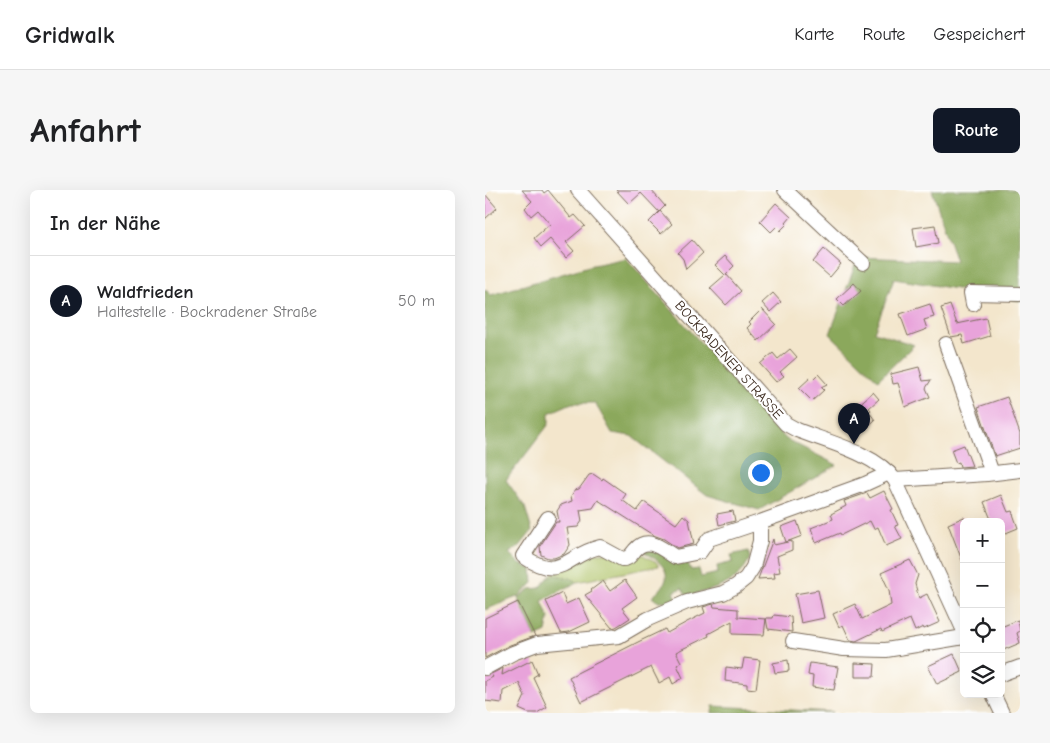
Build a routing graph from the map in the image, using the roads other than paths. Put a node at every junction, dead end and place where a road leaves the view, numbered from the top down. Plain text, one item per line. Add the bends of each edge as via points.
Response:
1 (578, 190) edge
2 (785, 190) edge
3 (863, 263) dead end
4 (1020, 294) edge
5 (973, 304) dead end
6 (946, 344) dead end
7 (1020, 470) edge
8 (992, 473) junction
9 (892, 476) junction
10 (548, 518) dead end
11 (760, 522) junction
12 (960, 622) edge
13 (960, 638) edge
14 (793, 641) dead end
15 (485, 668) edge
16 (1020, 668) edge
17 (1005, 673) edge
18 (995, 698) edge
19 (1002, 713) edge

1 - 9 street, BOCKRADENER STRASSE via 786,424 872,460
2 - 3 street
4 - 5 street via 971,293
6 - 8 street
7 - 8 street
8 - 9 street
9 - 11 street
9 - 12 street
10 - 11 street via 523,556 539,566 552,568 600,547 622,559 631,556 644,543 652,542 675,557 701,552 709,539
11 - 15 street via 761,541 753,567 746,578 723,593 687,602 619,636 537,644
13 - 14 street via 886,650 844,649
16 - 17 street
18 - 19 street

